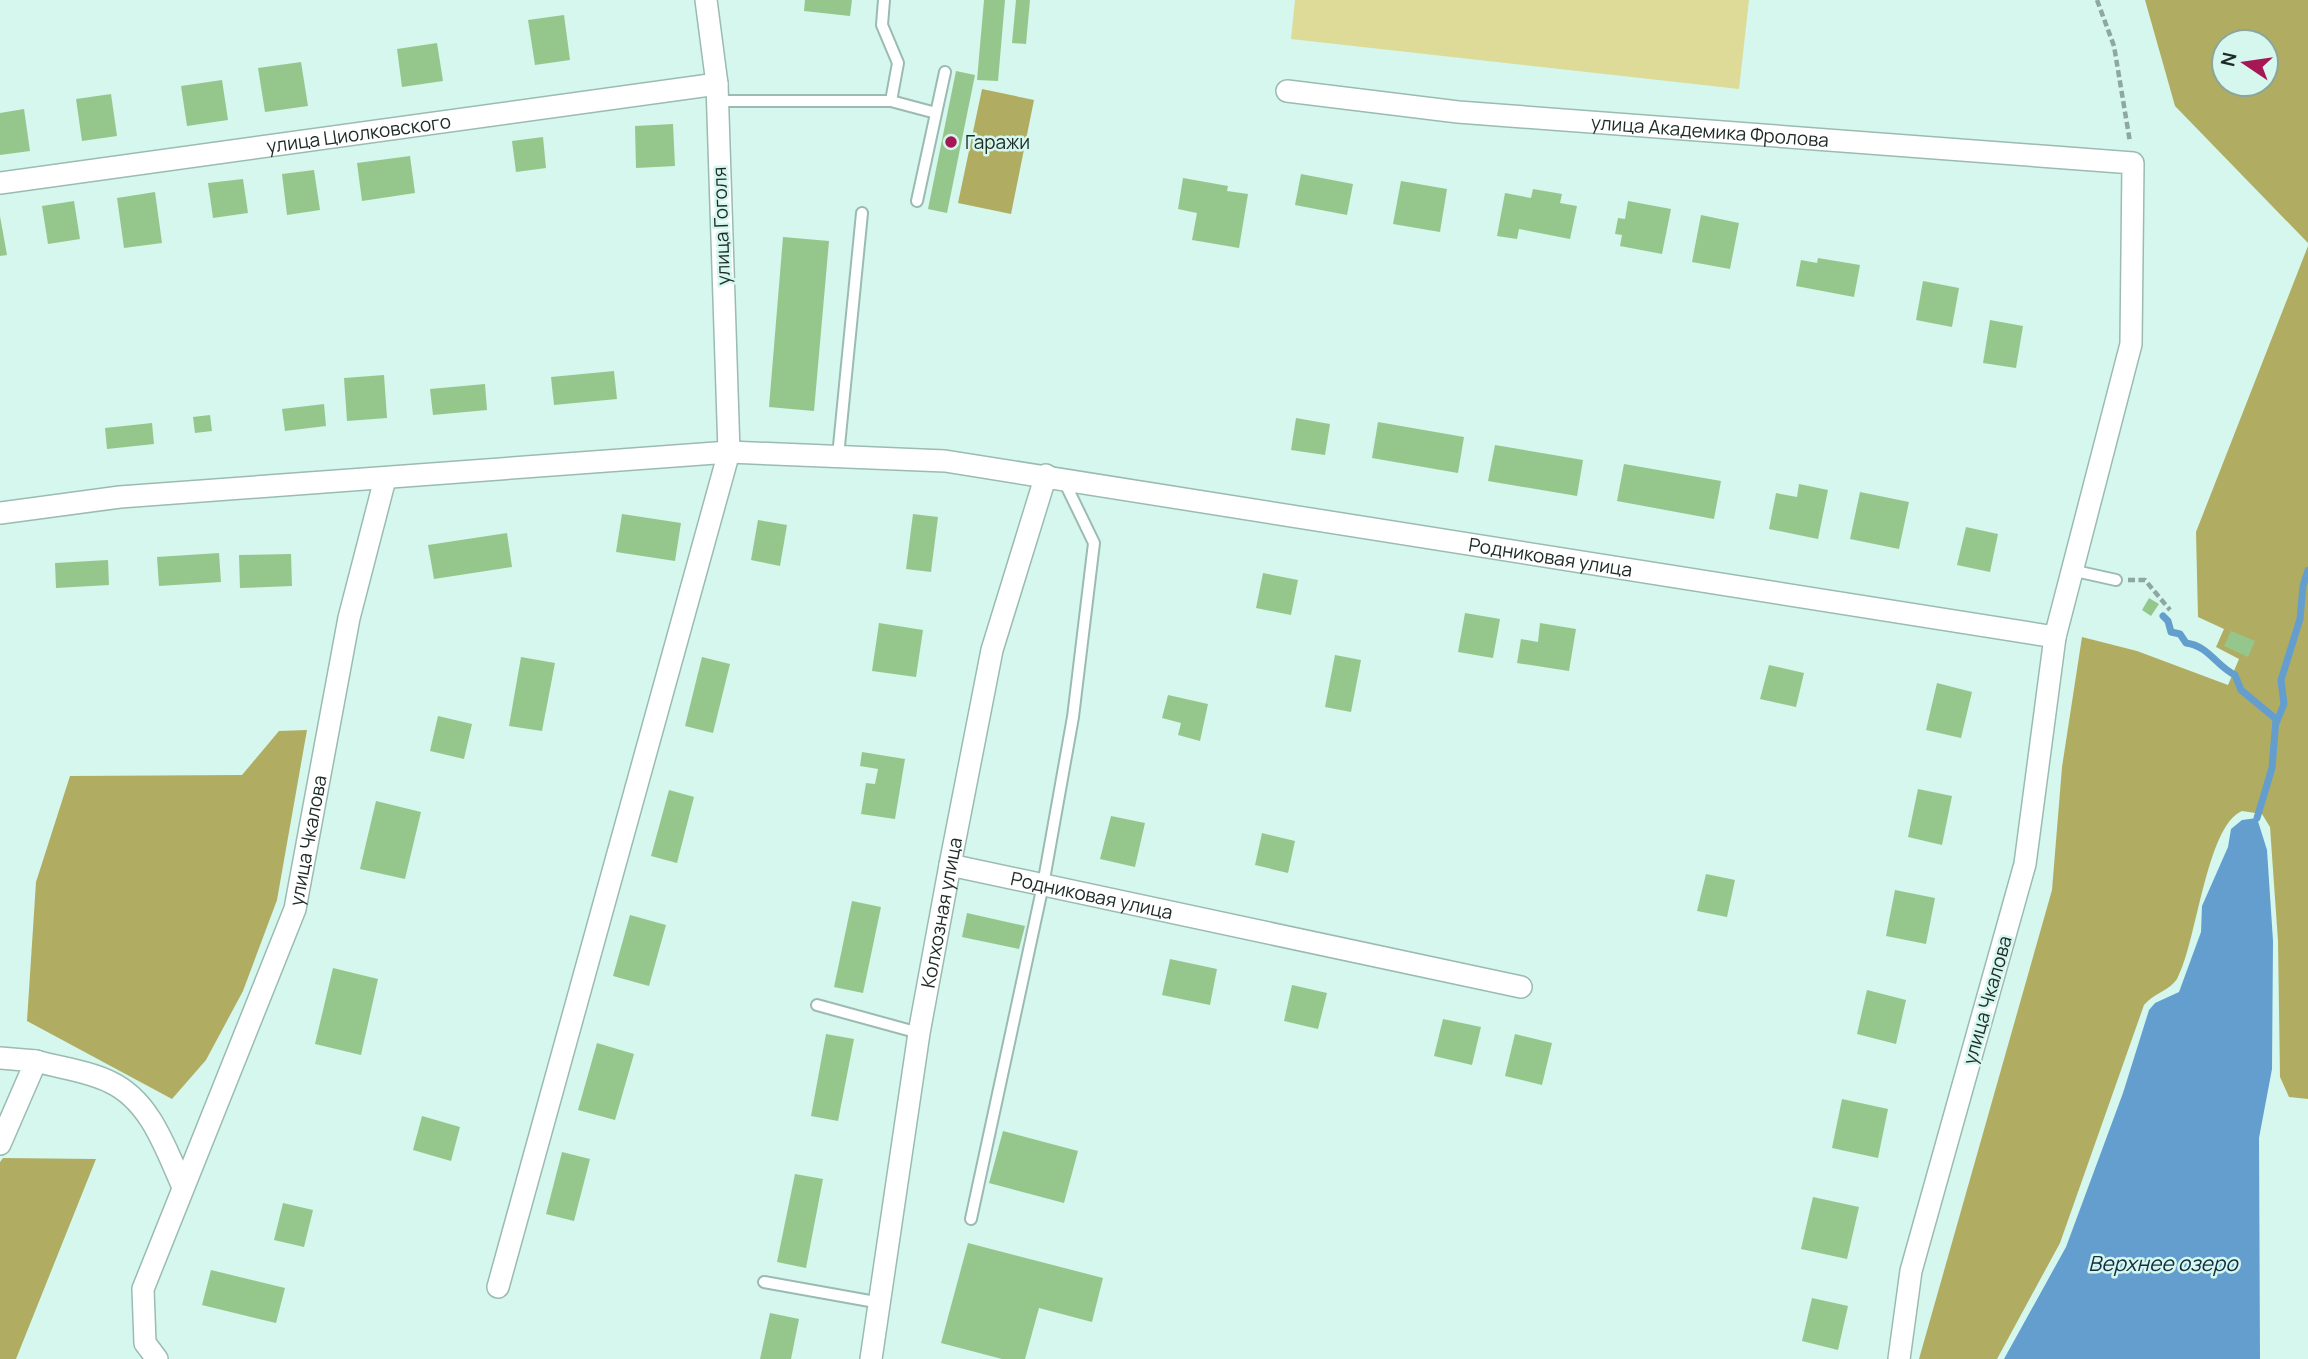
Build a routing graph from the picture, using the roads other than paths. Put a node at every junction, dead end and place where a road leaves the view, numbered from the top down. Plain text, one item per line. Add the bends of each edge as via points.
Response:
1 (706, 0) edge
2 (884, 0) edge
3 (944, 72) dead end
4 (1287, 91) dead end
5 (717, 92) junction
6 (891, 101) junction
7 (936, 113) junction
8 (2133, 163) joint
9 (0, 183) edge
10 (917, 201) dead end
11 (862, 213) dead end
12 (729, 452) junction
13 (838, 456) junction
14 (1055, 478) junction
15 (385, 479) junction
16 (0, 513) edge
17 (2071, 570) junction
18 (2116, 580) dead end
19 (2055, 637) junction
20 (950, 864) junction
21 (1043, 885) junction
22 (1521, 987) dead end
23 (817, 1004) dead end
24 (919, 1033) junction
25 (0, 1058) edge
26 (36, 1061) junction
27 (0, 1144) edge
28 (184, 1187) junction
29 (971, 1219) dead end
30 (764, 1282) dead end
31 (498, 1287) dead end
32 (881, 1303) junction
33 (158, 1359) edge
34 (871, 1359) edge
35 (1899, 1359) edge

1 - 5 street, улица Гоголя
2 - 6 lane via 881,24 898,62
3 - 7 lane
4 - 8 street, улица Академика Фролова via 1458,113
5 - 6 lane
5 - 9 street, улица Циолковского
5 - 12 street, улица Гоголя
6 - 7 lane
7 - 10 lane
8 - 17 street, улица Чкалова via 2131,344
11 - 13 lane
12 - 13 street, Родниковая улица
12 - 15 street
12 - 31 street
13 - 14 street, Родниковая улица via 945,461
14 - 19 street, Родниковая улица
14 - 20 street, Колхозная улица via 992,650
14 - 21 lane via 1094,543 1073,717
15 - 16 street via 120,496
15 - 28 street, улица Чкалова via 349,618 295,909
17 - 18 lane
17 - 19 street, улица Чкалова
19 - 35 street, улица Чкалова via 2025,864 1911,1271
20 - 21 street, Родниковая улица
20 - 24 street, Колхозная улица
21 - 22 street, Родниковая улица
21 - 29 lane
23 - 24 lane
24 - 32 street, Колхозная улица
25 - 26 street
26 - 27 street
26 - 28 street via 110,1082 136,1101 156,1128
28 - 33 street, улица Чкалова via 143,1289 145,1343
30 - 32 lane
32 - 34 street, Колхозная улица

